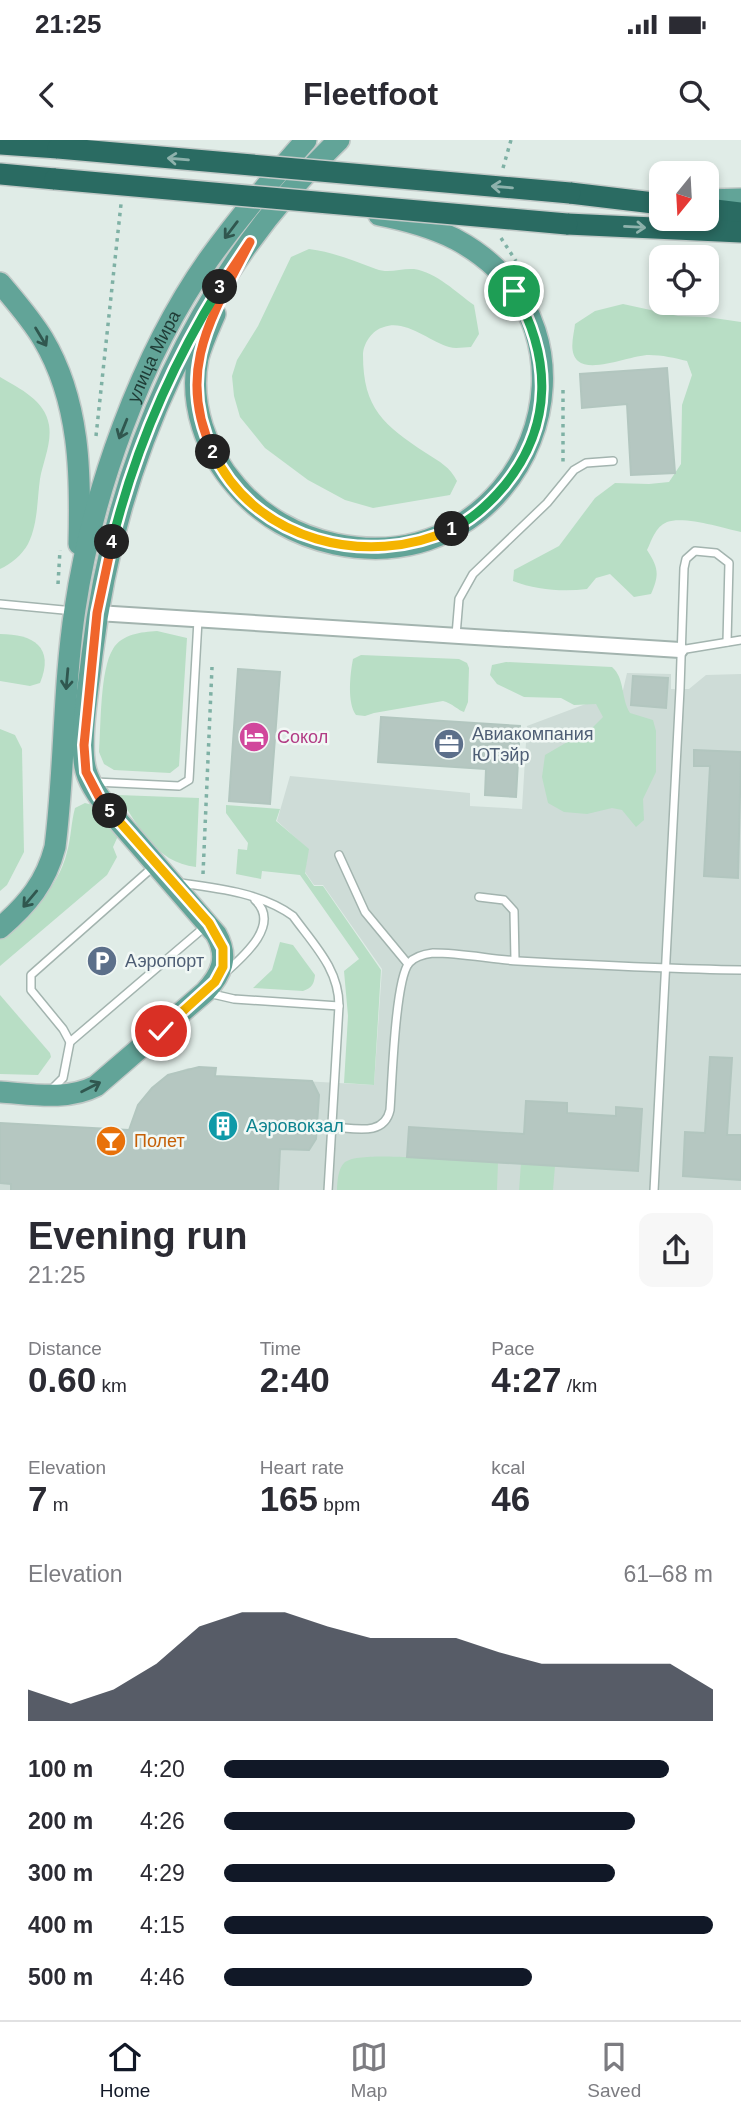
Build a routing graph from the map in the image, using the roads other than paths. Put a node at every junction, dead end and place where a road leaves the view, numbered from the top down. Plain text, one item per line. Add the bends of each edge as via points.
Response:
1 (306, 140) edge
2 (339, 140) edge
3 (0, 144) edge
4 (0, 174) edge
5 (570, 193) junction
6 (649, 197) edge
7 (741, 199) edge
8 (719, 200) edge
9 (649, 202) edge
10 (322, 203) junction
11 (719, 210) edge
12 (741, 213) edge
13 (741, 233) edge
14 (250, 242) junction
15 (0, 283) edge
16 (613, 461) dead end
17 (78, 588) junction
18 (0, 604) edge
19 (74, 611) junction
20 (97, 613) junction
21 (198, 620) junction
22 (456, 636) junction
23 (741, 640) edge
24 (727, 642) junction
25 (680, 650) junction
26 (91, 782) junction
27 (339, 855) dead end
28 (156, 864) junction
29 (172, 882) junction
30 (479, 897) dead end
31 (252, 898) junction
32 (209, 923) junction
33 (0, 928) edge
34 (515, 960) junction
35 (408, 964) junction
36 (664, 969) junction
37 (741, 970) edge
38 (210, 987) junction
39 (339, 1006) junction
40 (70, 1042) junction
41 (0, 1092) edge
42 (46, 1094) junction
43 (332, 1127) junction
44 (328, 1190) edge
45 (654, 1190) edge

1 -> 17 main road, улица Мира via 215,251 170,323 112,458
2 - 14 main road, улица Мира
5 -> 3 highway, bridge
4 - 10 highway, bridge
5 - 6 main road
5 - 9 highway
7 - 8 main road
10 -> 13 highway, bridge
10 - 14 main road, bridge via 403,220 456,240 480,256 514,291 527,315 543,383 531,443 512,476 486,506 463,523 393,547 323,542 289,528 256,506 217,462 203,426 196,373 219,303
11 - 12 highway
14 - 20 main road, улица Мира via 190,335 159,400 130,477
15 -> 17 main road via 43,339 69,404 80,468
16 - 22 lane via 586,463 574,470 547,503 473,574 459,599
17 - 19 main road, улица Мира
18 - 19 lane
19 - 20 main road
19 -> 33 main road, улица Мира via 55,847 42,884
20 - 21 street
20 - 26 main road, улица Мира via 84,745
21 - 22 street
21 - 26 lane via 189,780 179,786
22 - 25 street
23 - 24 lane
24 - 25 lane
24 - 25 lane via 729,563 716,553 695,551 684,568
25 - 36 lane
26 - 28 main road
27 - 35 lane via 365,912
28 - 29 main road
28 - 40 lane via 31,975 31,990
29 - 31 lane
29 - 32 main road
30 - 34 lane via 504,900 514,911
31 - 38 lane via 264,914 261,933 247,953
31 - 39 lane via 293,916 332,969
32 - 38 main road via 224,958
32 - 40 lane
34 - 35 lane via 429,953
34 - 36 lane
35 - 43 lane via 396,1023 388,1120 379,1128
36 - 37 lane
36 - 45 lane
38 - 39 lane via 234,999
42 -> 38 main road via 71,1095 96,1086
39 - 43 lane
40 - 42 lane via 63,1078
41 - 42 main road
43 - 44 lane

